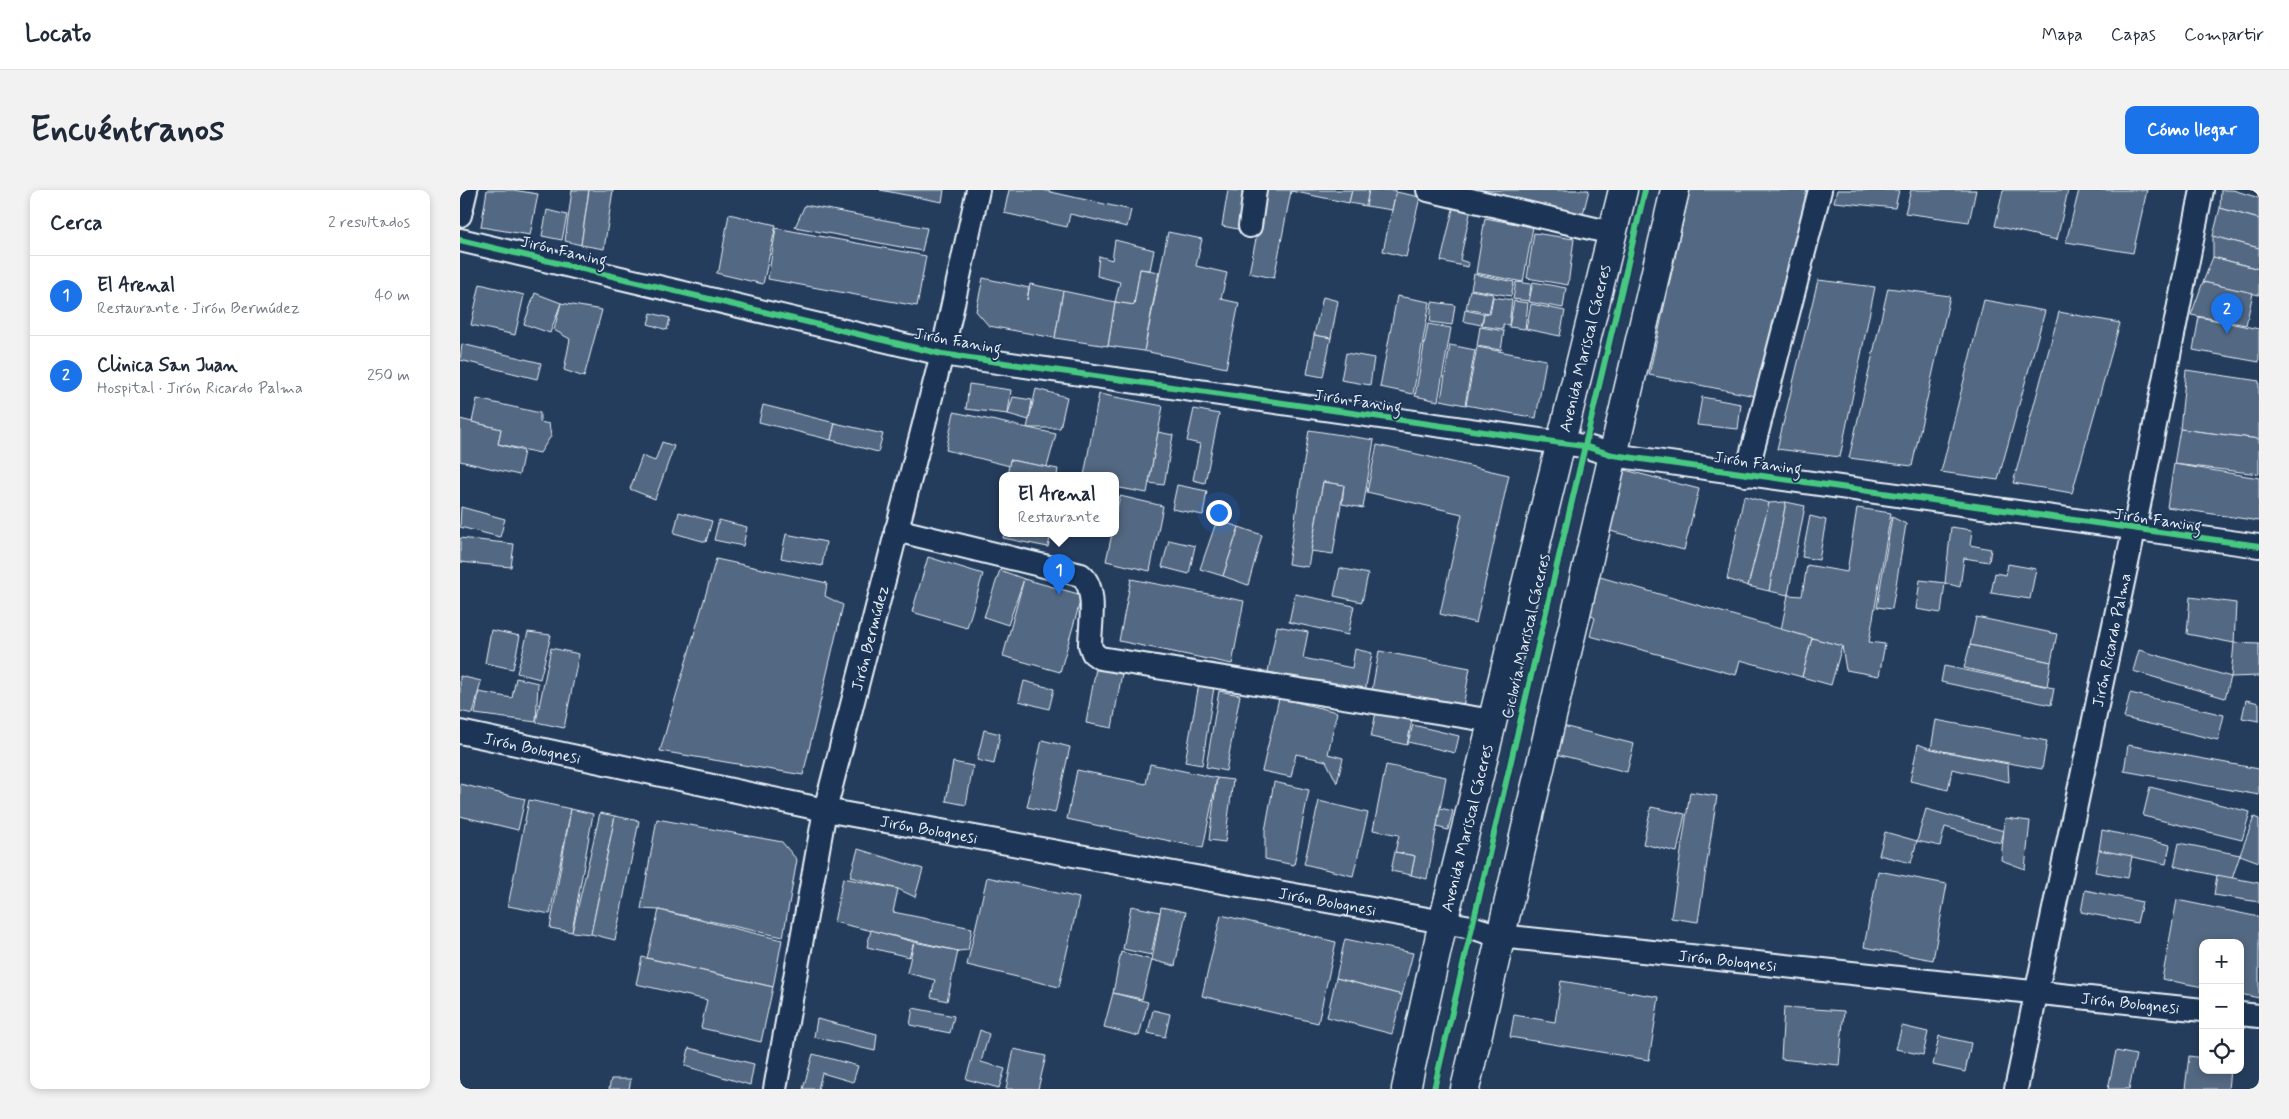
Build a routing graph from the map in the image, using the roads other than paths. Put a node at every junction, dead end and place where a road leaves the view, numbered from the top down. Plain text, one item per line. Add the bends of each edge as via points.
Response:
1 (466, 190) edge
2 (978, 190) edge
3 (1255, 190) edge
4 (1428, 190) edge
5 (1623, 190) edge
6 (1675, 190) edge
7 (1820, 190) edge
8 (2202, 190) edge
9 (460, 215) edge
10 (1250, 226) dead end
11 (1612, 233) junction
12 (460, 240) edge
13 (942, 354) junction
14 (1561, 443) junction
15 (1613, 455) junction
16 (1746, 475) junction
17 (896, 530) junction
18 (2134, 530) junction
19 (2259, 546) edge
20 (1493, 721) junction
21 (460, 732) edge
22 (825, 810) junction
23 (1443, 922) junction
24 (1500, 936) junction
25 (2037, 994) junction
26 (2199, 1010) edge
27 (2244, 1014) edge
28 (2259, 1016) edge
29 (776, 1089) edge
30 (1406, 1089) edge
31 (1465, 1089) edge
32 (2016, 1089) edge

1 - 9 street
2 - 13 street, Jirón Bermúdez
3 - 10 street
4 - 11 street
5 - 11 main road, Avenida Mariscal Cáceres
6 - 15 main road
7 - 16 street
8 - 18 street, Jirón Ricardo Palma
11 - 14 main road, Avenida Mariscal Cáceres
12 - 13 street, Jirón Faning
13 - 14 street, Jirón Faning
13 - 17 street, Jirón Bermúdez
14 - 15 street, Jirón Faning
14 - 20 main road, Avenida Mariscal Cáceres
15 - 16 street, Jirón Faning
15 - 24 main road
16 - 18 street, Jirón Faning
17 - 20 street via 1081,575 1088,581 1090,592 1090,645 1100,658
17 - 22 street, Jirón Bermúdez
18 - 19 street, Jirón Faning
18 - 25 street, Jirón Ricardo Palma
20 - 23 main road, Avenida Mariscal Cáceres
21 - 22 street, Jirón Bolognesi
22 - 23 street, Jirón Bolognesi
22 - 29 street, Jirón Bermúdez
23 - 24 street, Jirón Bolognesi
23 - 30 main road, Avenida Mariscal Cáceres
24 - 25 street, Jirón Bolognesi
24 - 31 main road
25 - 26 street, Jirón Bolognesi
25 - 32 street, Jirón Ricardo Palma
27 - 28 street

